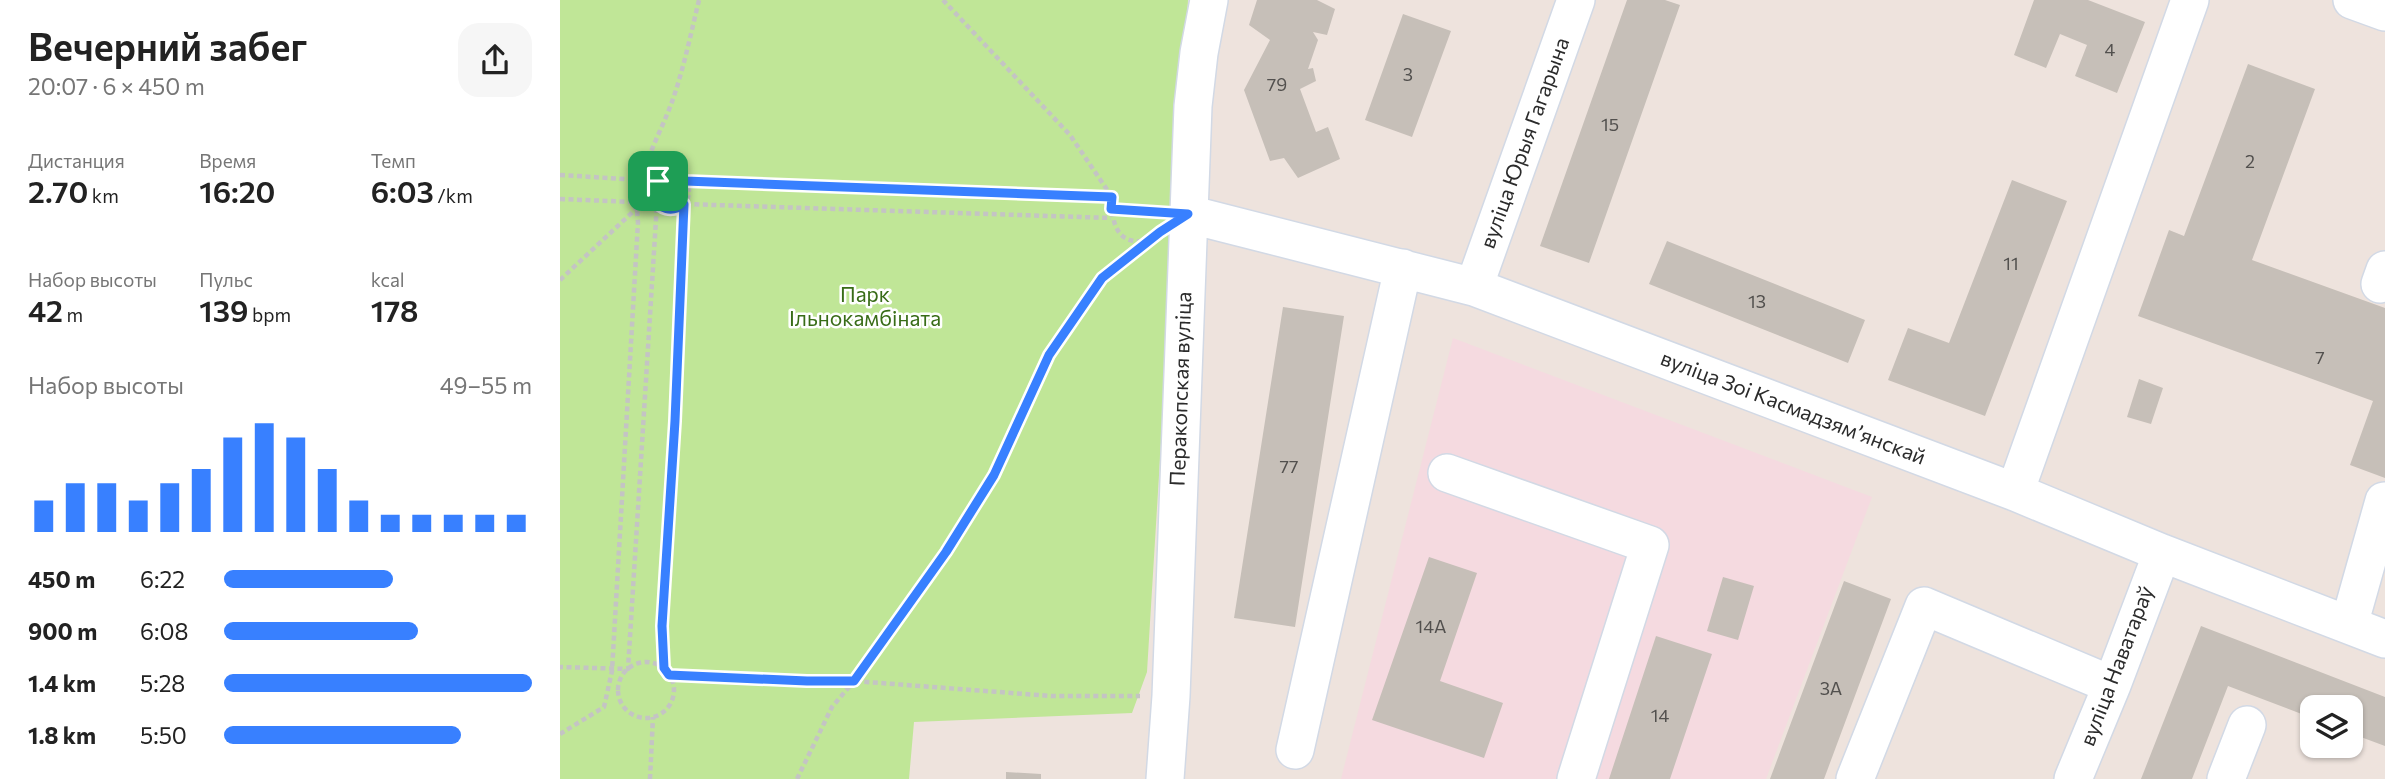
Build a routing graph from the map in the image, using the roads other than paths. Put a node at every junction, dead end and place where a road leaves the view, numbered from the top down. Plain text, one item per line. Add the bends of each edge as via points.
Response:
1 (1209, 0) edge
2 (1576, 0) edge
3 (2190, 0) edge
4 (2352, 0) edge
5 (2385, 12) edge
6 (1188, 214) junction
7 (1403, 268) junction
8 (1474, 287) junction
9 (1447, 473) dead end
10 (2015, 492) junction
11 (2384, 501) edge
12 (2162, 553) junction
13 (2349, 625) junction
14 (2385, 639) edge
15 (2112, 685) junction
16 (2248, 725) dead end
17 (1295, 750) dead end
18 (1165, 779) edge
19 (1576, 779) edge
20 (1855, 779) edge
21 (2073, 779) edge
22 (2226, 779) edge

1 - 6 street, Перакопская вуліца via 1193,106
2 - 8 street, вуліца Юрыя Гагарына
3 - 10 street
4 - 5 street
6 - 7 street, вуліца Зоі Касмадзямʼянскай
6 - 18 street, Перакопская вуліца
7 - 8 street, вуліца Зоі Касмадзямʼянскай
7 - 17 street
8 - 10 street, вуліца Зоі Касмадзямʼянскай
9 - 19 street via 1650,545
10 - 12 street, вуліца Зоі Касмадзямʼянскай
11 - 13 street
12 - 13 street, вуліца Зоі Касмадзямʼянскай
12 - 15 street, вуліца Наватараў
13 - 14 street, вуліца Зоі Касмадзямʼянскай
15 - 20 street via 1924,606
15 - 21 street, вуліца Наватараў
16 - 22 street

